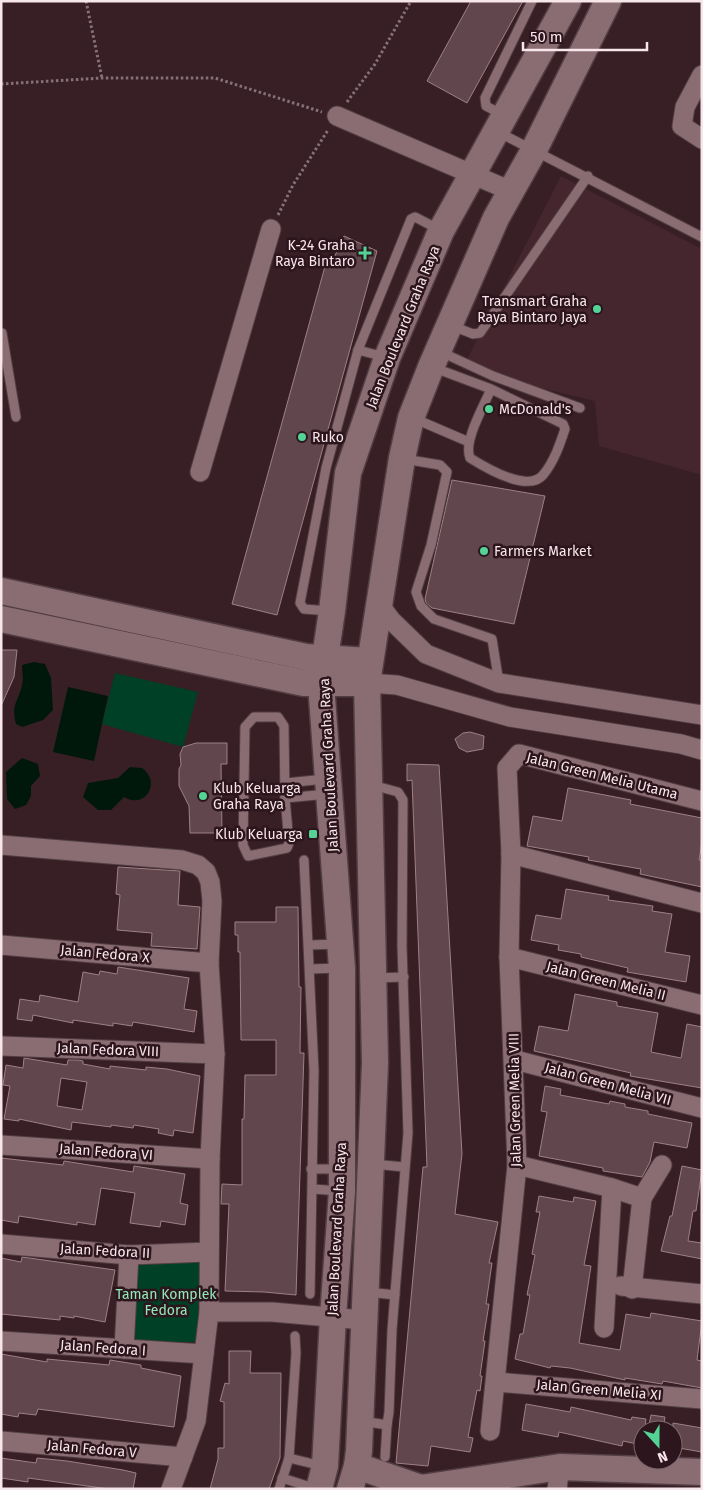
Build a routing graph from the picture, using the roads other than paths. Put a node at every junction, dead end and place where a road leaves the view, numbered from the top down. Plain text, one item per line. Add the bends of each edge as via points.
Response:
1 (532, 1) edge
2 (568, 1) edge
3 (608, 1) edge
4 (702, 75) edge
5 (337, 116) road end
6 (501, 124) junction
7 (702, 139) edge
8 (533, 152) junction
9 (474, 174) junction
10 (588, 176) junction
11 (511, 191) junction
12 (271, 229) dead end
13 (441, 231) junction
14 (702, 237) edge
15 (449, 324) junction
16 (2, 333) edge
17 (358, 350) junction
18 (387, 358) junction
19 (434, 359) junction
20 (491, 389) junction
21 (580, 408) dead end
22 (16, 417) dead end
23 (411, 418) junction
24 (468, 442) junction
25 (402, 458) junction
26 (200, 472) dead end
27 (1, 591) edge
28 (378, 604) junction
29 (332, 611) junction
30 (1, 619) edge
31 (325, 658) junction
32 (368, 672) junction
33 (499, 682) junction
34 (321, 684) junction
35 (613, 699) junction
36 (369, 710) junction
37 (323, 714) junction
38 (702, 715) edge
39 (610, 732) junction
40 (702, 750) edge
41 (506, 768) joint
42 (286, 783) junction
43 (370, 784) junction
44 (329, 786) junction
45 (286, 798) junction
46 (702, 801) edge
47 (1, 846) edge
48 (511, 854) junction
49 (304, 860) dead end
50 (702, 903) edge
51 (1, 945) edge
52 (310, 945) junction
53 (342, 956) junction
54 (509, 957) junction
55 (209, 962) junction
56 (310, 969) junction
57 (404, 977) junction
58 (372, 978) junction
59 (702, 1005) edge
60 (1, 1046) edge
61 (215, 1054) junction
62 (515, 1060) junction
63 (702, 1108) edge
64 (1, 1145) edge
65 (210, 1160) junction
66 (371, 1164) junction
67 (517, 1165) junction
68 (662, 1165) dead end
69 (311, 1168) junction
70 (404, 1168) junction
71 (342, 1180) junction
72 (612, 1188) junction
73 (313, 1189) junction
74 (642, 1198) junction
75 (1, 1244) edge
76 (208, 1252) junction
77 (129, 1255) junction
78 (607, 1283) junction
79 (632, 1289) junction
80 (365, 1292) junction
81 (310, 1294) dead end
82 (702, 1294) edge
83 (395, 1295) junction
84 (209, 1312) junction
85 (333, 1317) junction
86 (363, 1320) junction
87 (604, 1328) dead end
88 (295, 1336) dead end
89 (1, 1341) edge
90 (124, 1349) junction
91 (204, 1354) junction
92 (496, 1382) junction
93 (702, 1399) edge
94 (360, 1421) junction
95 (387, 1425) junction
96 (490, 1431) dead end
97 (1, 1441) edge
98 (184, 1457) junction
99 (385, 1457) dead end
100 (288, 1458) junction
101 (702, 1472) edge
102 (353, 1477) edge
103 (282, 1478) junction
104 (558, 1478) edge
105 (320, 1481) edge
106 (466, 1485) edge
107 (171, 1489) edge
108 (279, 1489) edge

1 - 6 lane via 485,98 486,106
2 - 6 main road, Jalan Boulevard Graha Raya
3 - 8 main road
4 - 7 street via 685,107 682,126
5 - 9 street
6 - 8 lane
6 - 9 main road, Jalan Boulevard Graha Raya
8 - 10 lane
8 - 11 main road
9 - 11 street
9 - 13 main road, Jalan Boulevard Graha Raya
10 - 14 lane
10 - 15 lane via 480,333 473,334
11 - 15 main road
12 - 26 street
13 - 17 lane via 411,219
13 - 18 main road, Jalan Boulevard Graha Raya
15 - 19 main road
16 - 22 lane
17 - 18 lane
17 - 29 lane via 326,468 300,603 304,609
18 - 29 main road, Jalan Boulevard Graha Raya via 348,473
19 - 20 lane
19 - 21 lane
19 - 23 main road
20 - 24 lane
20 - 24 lane via 564,424 561,442 543,476 524,483 470,458
23 - 24 lane
23 - 25 main road
25 - 28 main road
25 - 33 lane via 440,465 447,472 431,546 416,592 420,606 434,619 492,639
27 - 31 main road via 306,657
28 - 32 main road
28 - 33 street via 426,654
29 - 31 main road, Jalan Boulevard Graha Raya
30 - 34 main road
31 - 32 main road
31 - 34 main road, Jalan Boulevard Graha Raya
32 - 34 main road
32 - 36 main road
32 - 39 street via 396,684 510,716
33 - 35 street
34 - 37 main road, Jalan Boulevard Graha Raya
35 - 38 street
35 - 39 street
36 - 37 main road via 360,698 345,694 331,700
36 - 43 main road
37 - 44 main road, Jalan Boulevard Graha Raya
39 - 40 street
41 - 46 street, Jalan Green Melia Utama via 519,754
41 - 48 street, Jalan Green Melia VIII
42 - 44 lane
42 - 45 lane
42 - 45 lane via 284,726 278,717 254,718 245,727 243,845 248,856 287,848
43 - 57 lane via 398,792 403,800
43 - 58 main road
44 - 45 lane
44 - 53 main road, Jalan Boulevard Graha Raya
47 - 55 street via 182,860 198,865 210,882
48 - 50 street
48 - 54 street, Jalan Green Melia VIII
49 - 52 lane
51 - 55 street, Jalan Fedora X
52 - 53 lane
52 - 56 lane
53 - 56 lane
53 - 71 main road, Jalan Boulevard Graha Raya
54 - 59 street, Jalan Green Melia II
54 - 62 street, Jalan Green Melia VIII
55 - 61 street
56 - 69 lane via 314,1071
57 - 58 lane
57 - 70 lane via 408,1133
58 - 66 main road via 375,1063
60 - 61 street, Jalan Fedora VIII
61 - 65 street
62 - 63 street, Jalan Green Melia VII
62 - 67 street, Jalan Green Melia VIII
64 - 65 street, Jalan Fedora VI
65 - 76 street
66 - 70 lane
66 - 80 main road
67 - 72 street
67 - 92 street, Jalan Green Melia VIII
68 - 74 street
69 - 71 lane
69 - 73 lane
70 - 83 lane
71 - 73 lane
71 - 85 main road, Jalan Boulevard Graha Raya
72 - 74 street
72 - 78 street
73 - 81 lane
74 - 79 street
75 - 77 street, Jalan Fedora II
76 - 77 street, Jalan Fedora II
76 - 84 street
77 - 90 street
78 - 79 street
78 - 87 street
79 - 82 street
80 - 83 lane
80 - 86 main road
83 - 95 lane
84 - 85 street via 272,1312
84 - 91 street
85 - 86 street
85 - 105 main road, Jalan Boulevard Graha Raya
86 - 94 main road
88 - 100 lane
89 - 90 street, Jalan Fedora I
90 - 91 street, Jalan Fedora I
91 - 98 street via 196,1421
92 - 93 street, Jalan Green Melia XI
92 - 96 street, Jalan Green Melia VIII
94 - 95 lane
94 - 102 main road
95 - 99 lane
97 - 98 street, Jalan Fedora V
98 - 107 street
100 - 103 lane
100 - 105 lane
101 - 104 main road
102 - 106 main road via 421,1488
103 - 105 lane
103 - 108 lane
104 - 106 main road

